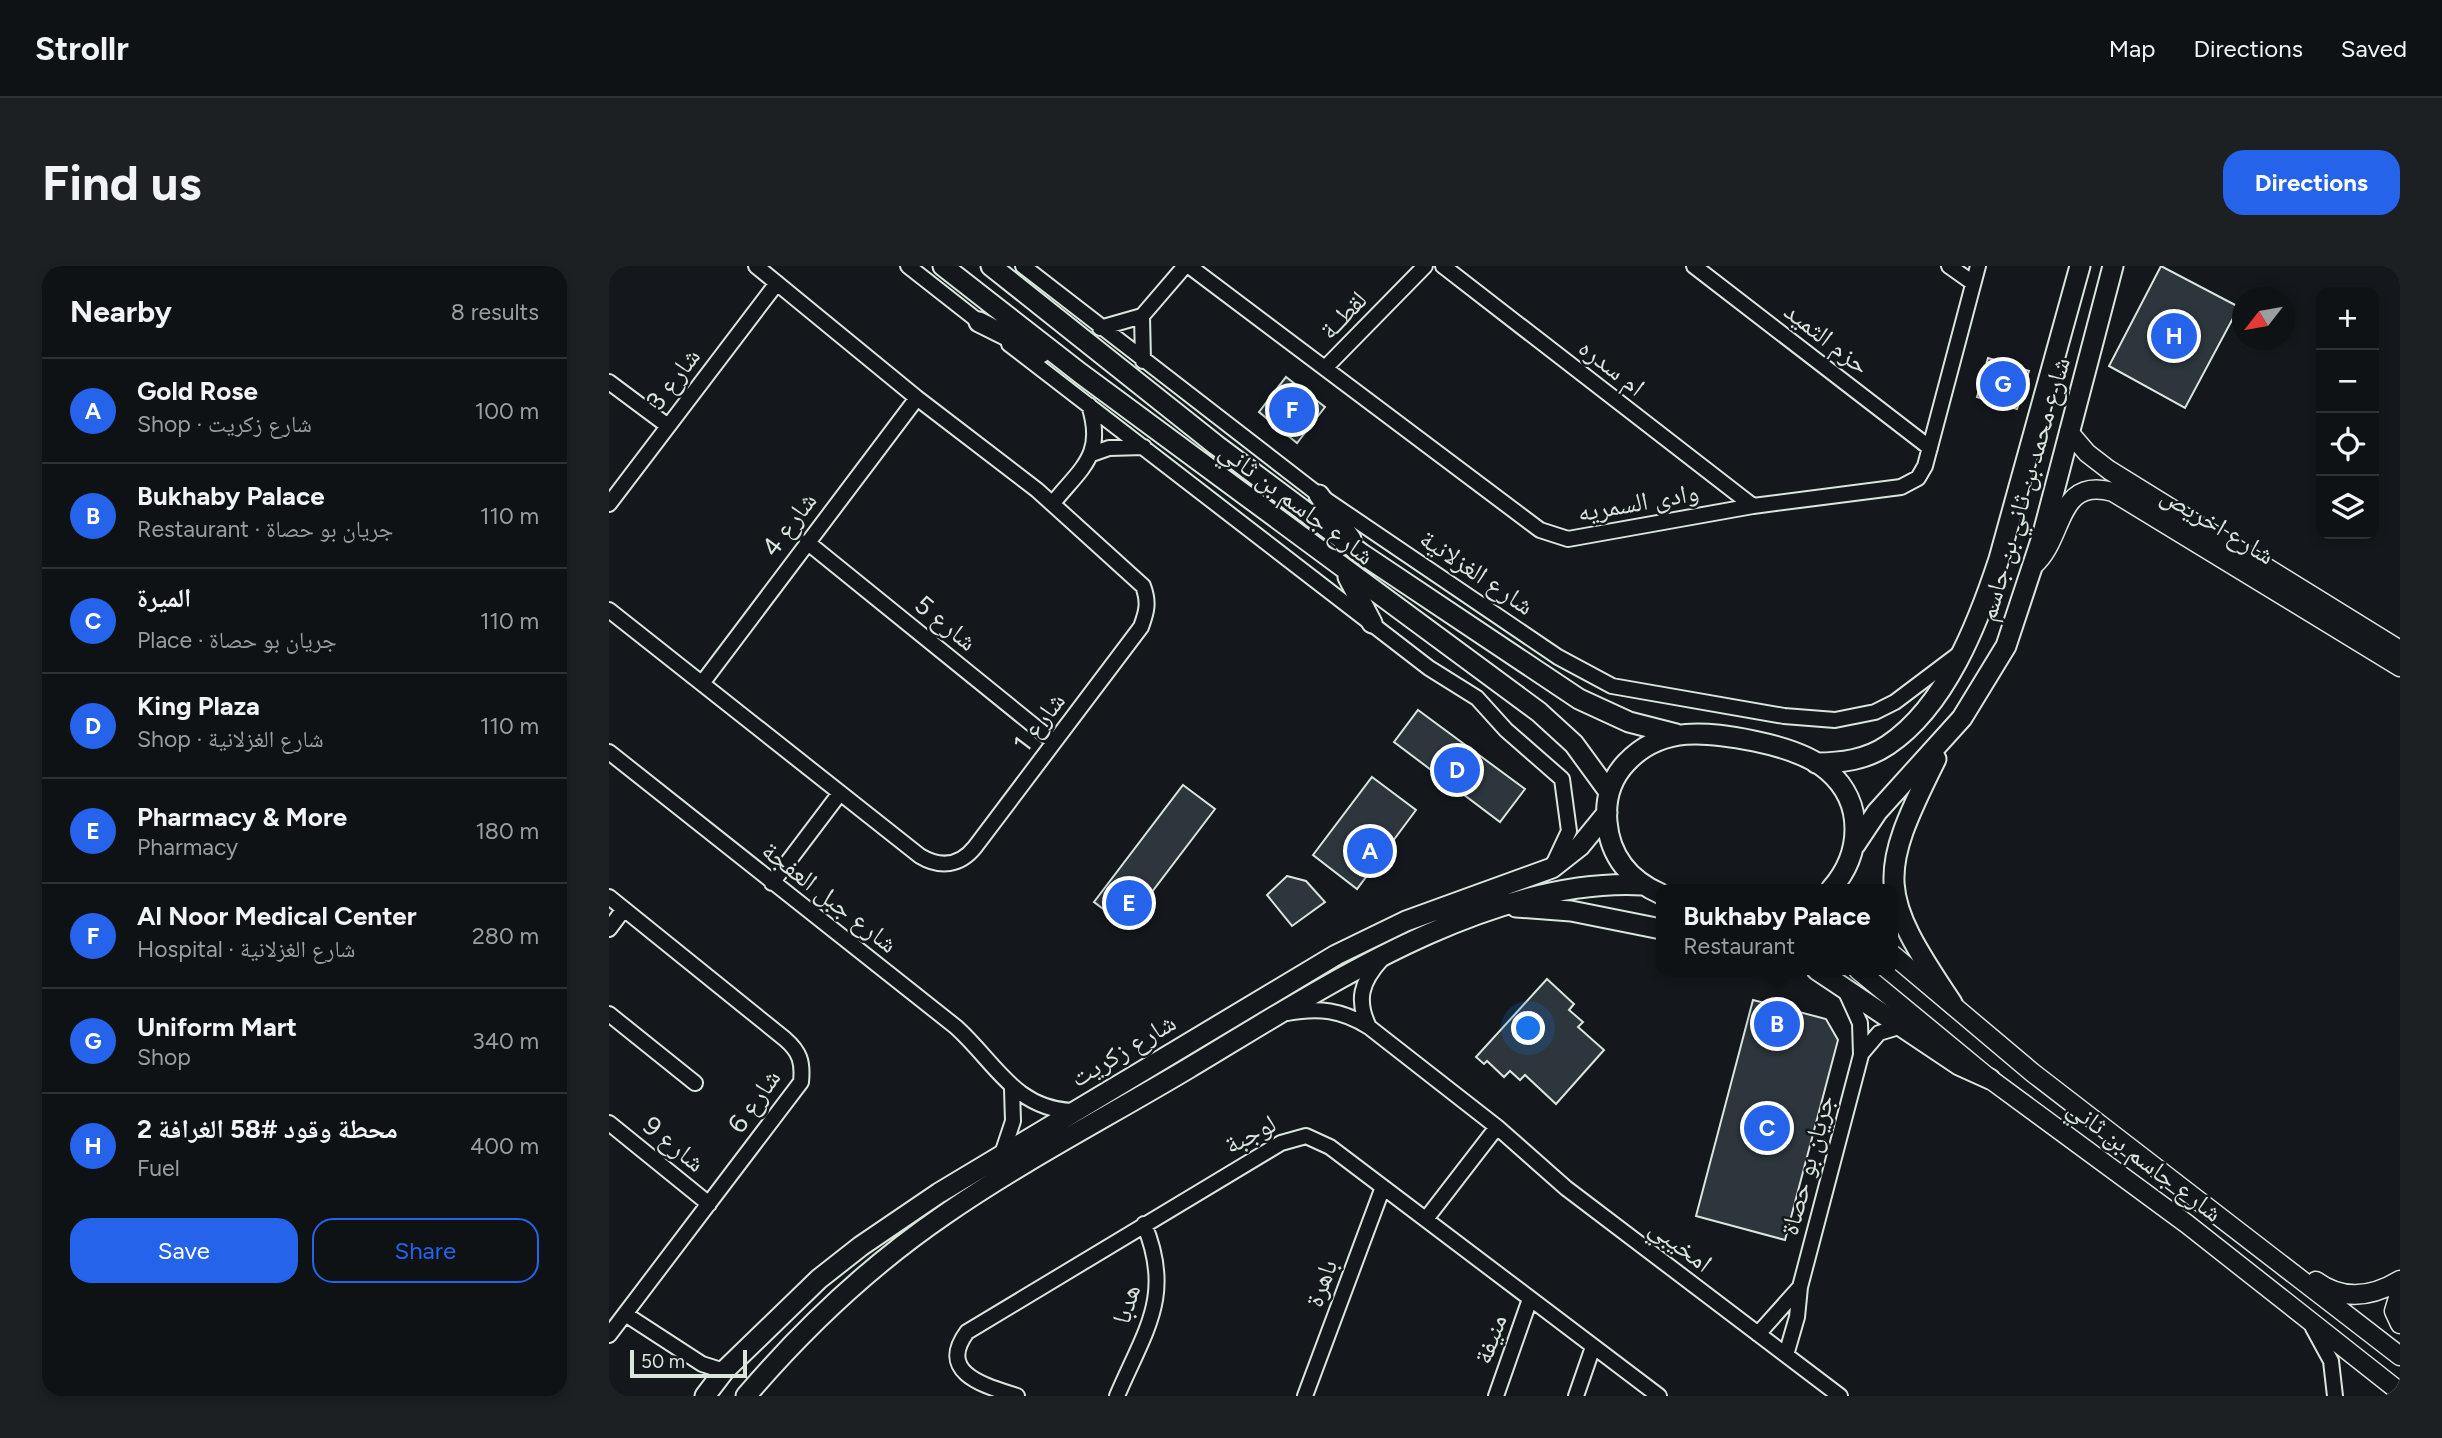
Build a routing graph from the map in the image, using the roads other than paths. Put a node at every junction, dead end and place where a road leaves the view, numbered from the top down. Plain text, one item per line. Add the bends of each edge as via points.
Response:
1 (756, 266) edge
2 (908, 266) edge
3 (943, 266) edge
4 (991, 266) edge
5 (1023, 266) edge
6 (1187, 266) edge
7 (1425, 266) edge
8 (1443, 266) edge
9 (1694, 266) edge
10 (1949, 266) edge
11 (1978, 266) edge
12 (2080, 266) edge
13 (2113, 266) edge
14 (776, 283) junction
15 (1973, 284) junction
16 (1142, 316) junction
17 (979, 322) junction
18 (1100, 328) junction
19 (1143, 361) junction
20 (1326, 368) junction
21 (1080, 373) junction
22 (609, 382) edge
23 (917, 398) junction
24 (1089, 405) junction
25 (668, 426) junction
26 (2069, 432) junction
27 (1144, 447) junction
28 (1930, 449) junction
29 (1092, 454) junction
30 (1319, 495) junction
31 (1053, 503) junction
32 (609, 504) edge
33 (1753, 506) junction
34 (807, 542) junction
35 (1362, 554) junction
36 (2033, 565) junction
37 (1343, 570) junction
38 (609, 610) edge
39 (1372, 622) junction
40 (2400, 650) edge
41 (1960, 653) junction
42 (2400, 667) edge
43 (703, 681) junction
44 (1676, 734) junction
45 (1947, 737) junction
46 (1054, 742) junction
47 (609, 752) edge
48 (1816, 763) junction
49 (1609, 792) junction
50 (840, 793) junction
51 (1607, 813) junction
52 (1855, 845) junction
53 (1552, 867) junction
54 (1847, 880) edge
55 (772, 883) junction
56 (1894, 884) edge
57 (1641, 885) junction
58 (1656, 892) edge
59 (609, 897) edge
60 (1898, 904) edge
61 (1501, 906) junction
62 (624, 909) junction
63 (1656, 928) edge
64 (609, 929) edge
65 (1387, 954) junction
66 (1898, 960) edge
67 (1826, 975) edge
68 (1826, 975) edge
69 (1865, 975) edge
70 (1951, 1003) junction
71 (609, 1014) edge
72 (1279, 1014) junction
73 (1902, 1026) junction
74 (1369, 1027) junction
75 (1861, 1055) junction
76 (1990, 1079) junction
77 (695, 1083) dead end
78 (1012, 1089) junction
79 (1071, 1111) junction
80 (609, 1123) edge
81 (1497, 1127) junction
82 (1002, 1154) junction
83 (1383, 1187) junction
84 (709, 1204) junction
85 (1426, 1219) junction
86 (1144, 1224) junction
87 (2277, 1261) junction
88 (2400, 1280) edge
89 (1800, 1287) junction
90 (2400, 1291) edge
91 (1530, 1299) junction
92 (625, 1314) junction
93 (2300, 1314) junction
94 (2400, 1324) edge
95 (1758, 1334) junction
96 (609, 1335) edge
97 (1593, 1347) junction
98 (1786, 1356) junction
99 (2400, 1356) edge
100 (715, 1384) edge
101 (2400, 1392) edge
102 (746, 1396) edge
103 (1017, 1396) edge
104 (1117, 1396) edge
105 (1305, 1396) edge
106 (1496, 1396) edge
107 (1576, 1396) edge
108 (1659, 1396) edge
109 (1840, 1396) edge
110 (2335, 1396) edge

1 - 14 street, شارع 1
2 - 17 street
3 - 21 main road, شارع جاسم بن ثاني
4 - 35 main road, شارع جاسم بن ثاني
5 - 18 street, شارع الغزلانية
6 - 16 street, وادى السمريه
6 - 20 street, وادى السمريه
7 - 20 street, لقطــة
8 - 33 street, ام سدره
9 - 28 street, حزم الثميد
10 - 15 street
11 - 15 street, وادى السمريه
12 - 41 main road, شارع محمد بن ثاني بن جاسم via 1999,559
13 - 26 main road, شارع محمد بن ثاني بن جاسم
14 - 23 street, شارع 1
14 - 25 street, شارع 3
15 - 28 street, وادى السمريه
16 - 18 street
16 - 19 street
17 - 21 main road
17 - 24 street
18 - 19 street, شارع الغزلانية
19 - 30 street, شارع الغزلانية
20 - 33 street, وادى السمريه via 1554,537 1568,539
21 - 37 main road, شارع جاسم بن ثاني
22 - 25 street
23 - 31 street, شارع 1
23 - 34 street, شارع 4
24 - 27 street
24 - 29 street via 1095,431
25 - 32 street, شارع 3
26 - 36 main road, شارع محمد بن ثاني بن جاسم
26 - 40 street, شارع اخريص via 2109,470
27 - 29 street via 1109,448
27 - 39 street
28 - 33 street, وادى السمريه via 1922,472 1901,487
29 - 31 street
30 - 35 main road
30 - 41 street, شارع الغزلانية via 1558,657 1612,686 1811,719 1854,718 1895,702
31 - 46 street, شارع 1 via 1132,574 1147,599 1140,627
34 - 43 street, شارع 4
34 - 46 street, شارع 5
35 - 44 main road, شارع جاسم بن ثاني via 1579,699 1629,722
36 - 42 street, شارع اخريص via 2052,544 2067,504 2076,495 2100,488
36 - 45 main road, شارع محمد بن ثاني بن جاسم via 2005,646 1983,688
37 - 39 main road
37 - 49 main road, شارع جاسم بن ثاني via 1539,712 1574,744
38 - 43 street, شارع 1
39 - 53 street via 1429,668 1478,698 1506,730 1562,779 1569,831
41 - 48 main road, شارع محمد بن ثاني بن جاسم via 1923,711 1887,746 1853,759
43 - 50 street, شارع 1
44 - 48 main road via 1712,734 1757,742
44 - 49 main road via 1633,755
45 - 52 main road, شارع محمد بن ثاني بن جاسم via 1877,813
45 - 56 main road via 1904,825 1896,850
46 - 50 street, شارع 1 via 969,854 954,863 928,860
47 - 55 street, شارع جبل العفجة
48 - 52 main road via 1828,770 1848,798 1856,822
49 - 51 main road
50 - 55 street
51 - 53 main road, شارع زكريت via 1580,846
51 - 57 main road via 1612,847
52 - 54 main road
53 - 79 main road, شارع زكريت via 1406,921 1336,955
55 - 78 street, شارع جبل العفجة via 956,1027
57 - 58 main road
57 - 61 main road, شارع زكريت via 1586,884
59 - 62 street, شارع 6
60 - 70 main road via 1902,924
61 - 63 main road via 1571,911
61 - 65 main road, شارع زكريت
62 - 64 street
62 - 84 street, شارع 6 via 785,1039 797,1050 803,1066 801,1082
65 - 72 main road, شارع زكريت
65 - 74 street via 1363,986 1362,1010
66 - 70 street, شارع جاسم بن ثاني
67 - 73 main road
68 - 75 street, جريان بو حصاة via 1857,1012
69 - 76 street, شارع جاسم بن ثاني
70 - 87 street, شارع جاسم بن ثاني via 2033,1073
71 - 77 street
72 - 74 street, امخيبي via 1328,1010
72 - 102 main road, شارع زكريت via 944,1215 815,1321
73 - 75 street via 1879,1033
73 - 76 main road via 1959,1065
74 - 81 street, امخيبي
75 - 89 street, جريان بو حصاة
76 - 93 street, شارع جاسم بن ثاني
78 - 79 street, شارع جبل العفجة via 1042,1107
78 - 82 street via 1013,1121
79 - 82 main road, شارع زكريت
80 - 84 street, شارع 9
81 - 85 street
81 - 95 street, امخيبي via 1566,1188
82 - 100 main road, شارع زكريت via 833,1268
83 - 85 street, لوجبة
83 - 86 street, لوجبة via 1319,1140 1293,1137
83 - 105 street, باهرة
84 - 92 street, شارع 6
85 - 91 street, لوجبة
86 - 103 street, لوجبة via 974,1327 962,1340 958,1358 966,1375
86 - 104 street, هدبا via 1157,1259 1157,1296
87 - 88 street via 2344,1294 2374,1293
87 - 99 street, شارع جاسم بن ثاني
89 - 95 street, جريان بو حصاة
89 - 98 street, جريان بو حصاة
90 - 94 street via 2393,1311
91 - 97 street, لوجبة
91 - 106 street, منيفة
92 - 96 street, شارع 6
92 - 100 street via 702,1364
93 - 101 street, شارع جاسم بن ثاني
93 - 110 street via 2326,1348
95 - 98 street, امخيبي
97 - 107 street
97 - 108 street, لوجبة
98 - 109 street, امخيبي

